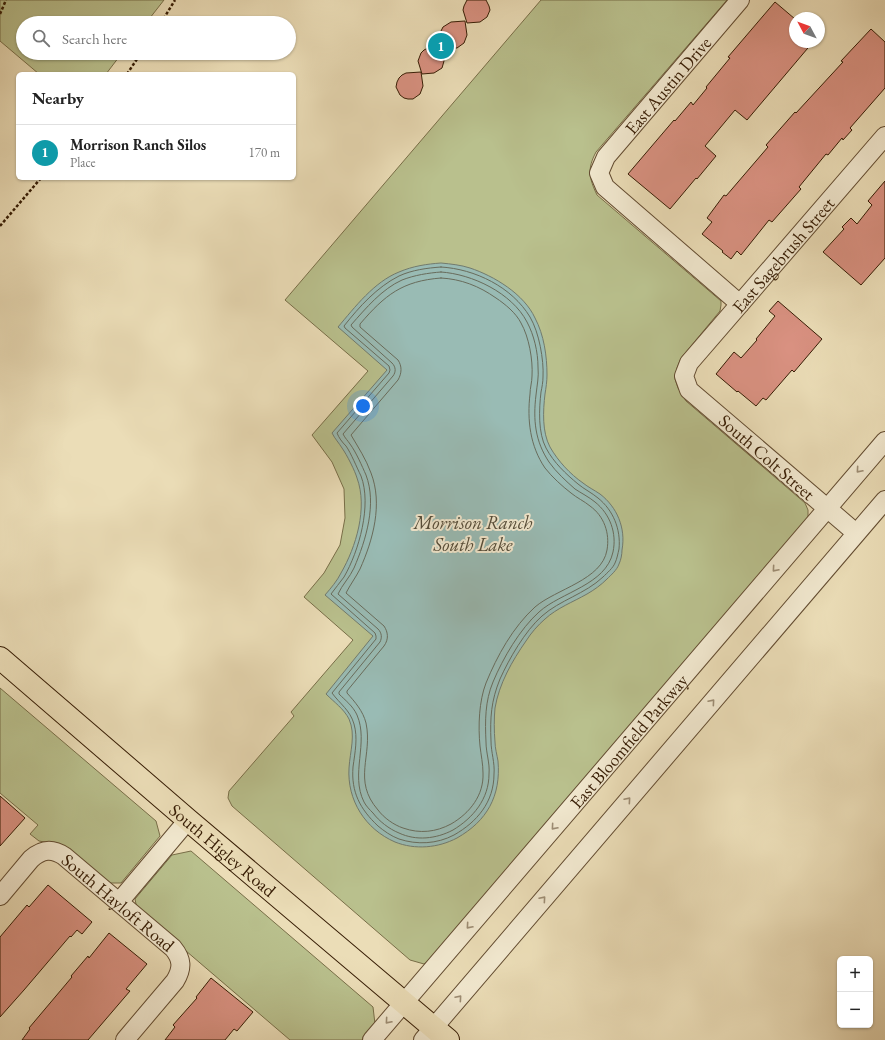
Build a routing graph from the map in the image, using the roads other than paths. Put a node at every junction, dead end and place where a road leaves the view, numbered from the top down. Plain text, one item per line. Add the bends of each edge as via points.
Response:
1 (740, 0) edge
2 (885, 136) edge
3 (740, 304) junction
4 (684, 376) joint
5 (885, 441) edge
6 (885, 500) edge
7 (826, 508) junction
8 (856, 533) junction
9 (0, 658) edge
10 (188, 820) junction
11 (0, 896) edge
12 (119, 902) junction
13 (404, 1003) junction
14 (435, 1036) edge
15 (125, 1040) edge
16 (372, 1040) edge

1 - 3 street, East Austin Drive via 606,157 599,173 604,187
2 - 3 street, East Sagebrush Street
3 - 4 street, East Sagebrush Street via 689,363
4 - 7 street, South Colt Street via 689,390
5 -> 7 street, East Bloomfield Parkway
6 - 8 street
7 - 8 street, South Colt Street
7 -> 13 street, East Bloomfield Parkway
14 -> 8 street
9 - 10 main road, South Higley Road
10 - 12 street
10 - 13 main road, South Higley Road
11 - 12 street, South Hayloft Road via 37,854 51,850 64,856
12 - 15 street, South Hayloft Road via 173,948 178,954 181,968 175,981
13 - 14 main road, South Higley Road
13 -> 16 street, East Bloomfield Parkway

